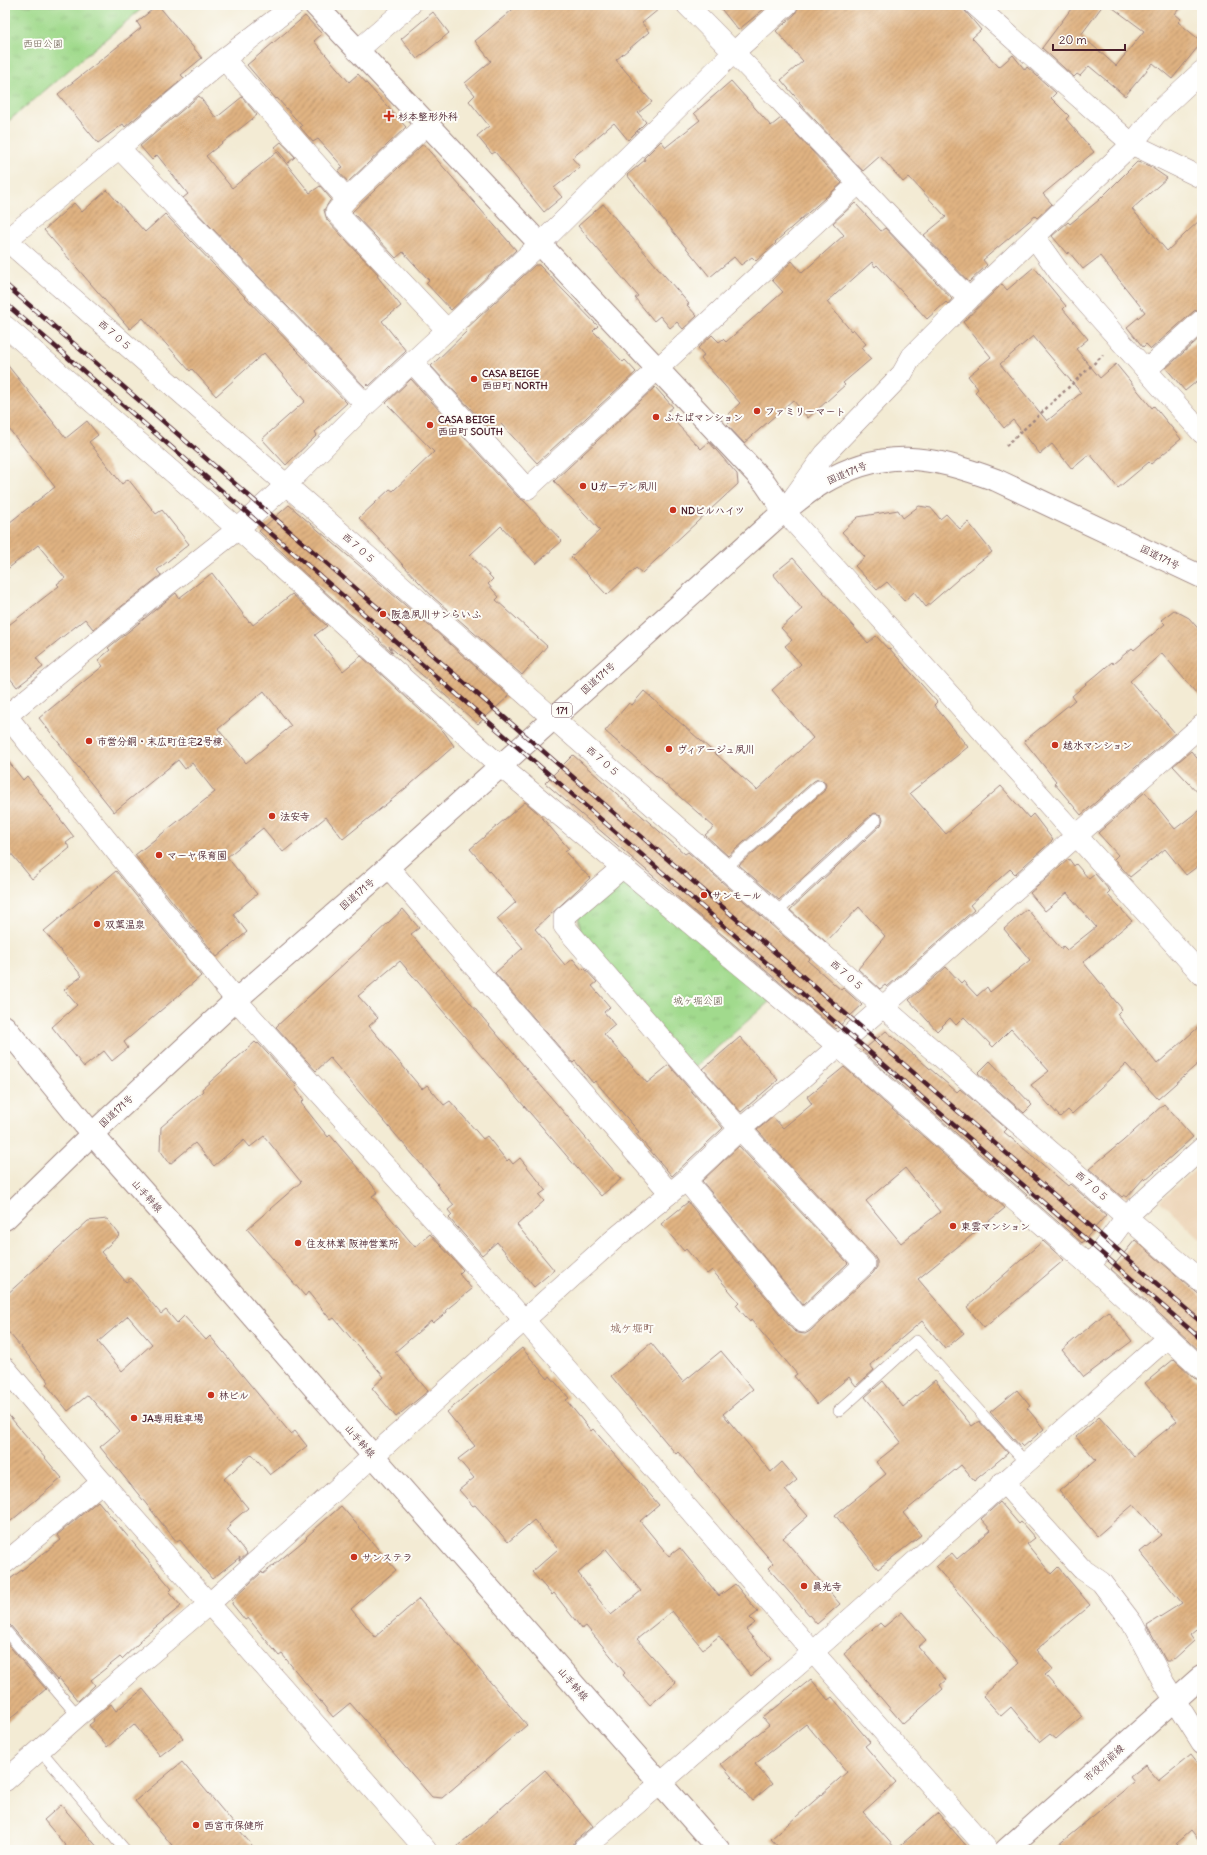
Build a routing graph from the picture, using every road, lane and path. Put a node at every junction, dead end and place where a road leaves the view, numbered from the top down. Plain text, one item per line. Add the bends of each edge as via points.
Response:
1 (294, 5) edge
2 (315, 5) edge
3 (410, 5) edge
4 (687, 5) edge
5 (787, 5) edge
6 (975, 5) edge
7 (358, 50) junction
8 (734, 52) junction
9 (224, 59) junction
10 (1202, 71) edge
11 (426, 125) junction
12 (1132, 144) junction
13 (119, 148) junction
14 (1202, 178) edge
15 (858, 184) junction
16 (347, 199) junction
17 (1034, 237) junction
18 (5, 240) edge
19 (540, 244) junction
20 (969, 299) junction
21 (1202, 320) edge
22 (5, 326) edge
23 (447, 330) junction
24 (1118, 341) junction
25 (412, 362) junction
26 (658, 370) junction
27 (1146, 370) junction
28 (366, 405) junction
29 (1202, 434) edge
30 (1006, 446) dead end
31 (287, 484) junction
32 (784, 511) junction
33 (238, 529) junction
34 (1202, 577) edge
35 (6, 716) edge
36 (554, 718) junction
37 (1202, 725) edge
38 (500, 766) junction
39 (819, 786) dead end
40 (876, 820) dead end
41 (1076, 836) junction
42 (388, 867) junction
43 (622, 867) junction
44 (725, 868) junction
45 (776, 912) junction
46 (1202, 975) edge
47 (236, 1000) junction
48 (882, 1006) junction
49 (5, 1027) edge
50 (838, 1046) junction
51 (740, 1129) junction
52 (92, 1134) junction
53 (1202, 1148) edge
54 (686, 1180) junction
55 (670, 1193) junction
56 (1127, 1216) junction
57 (5, 1219) edge
58 (1090, 1266) junction
59 (1202, 1282) edge
60 (525, 1321) junction
61 (1168, 1338) junction
62 (5, 1368) edge
63 (1202, 1369) edge
64 (839, 1411) dead end
65 (374, 1457) junction
66 (1026, 1462) junction
67 (102, 1482) junction
68 (1003, 1482) junction
69 (5, 1563) edge
70 (209, 1604) junction
71 (5, 1630) edge
72 (813, 1652) junction
73 (1202, 1676) edge
74 (1175, 1700) junction
75 (78, 1716) junction
76 (1202, 1743) edge
77 (40, 1750) junction
78 (5, 1781) edge
79 (660, 1784) junction
80 (125, 1850) edge
81 (426, 1850) edge
82 (583, 1850) edge
83 (719, 1850) edge
84 (988, 1850) edge
85 (1006, 1850) edge

1 - 9 street
2 - 7 main road
3 - 7 street
4 - 8 street
5 - 8 street
6 - 12 street
7 - 11 main road
8 - 15 street
8 - 19 street
9 - 13 street
9 - 16 street
10 - 12 street via 1156,114
11 - 16 street
11 - 19 main road
12 - 14 street
12 - 17 street
13 - 18 street
13 - 28 street
15 - 20 street
15 - 26 street
16 - 23 street via 336,212
17 - 20 street
17 - 24 street via 1059,272
18 - 31 street, 西７０５
19 - 23 street
19 - 26 main road
20 - 32 street via 912,356 902,374 825,454
21 - 27 street
22 - 33 street
23 - 25 street
24 - 27 street
24 - 30 path
25 - 26 street via 527,489
25 - 28 street
26 - 32 main road via 764,483
27 - 29 street
28 - 31 street
31 - 33 street
31 - 36 street, 西７０５
32 - 34 main road, 国道171号 / 171 via 820,484 846,471 875,461 901,458 928,460 964,468 996,480
32 - 36 main road, 国道171号 / 171
32 - 41 street
33 - 35 street
33 - 38 street
35 - 47 street
36 - 38 main road, 国道171号 / 171
36 - 44 street, 西７０５
37 - 41 street
38 - 42 main road, 国道171号 / 171
38 - 43 street
39 - 44 lane
40 - 45 lane
41 - 46 street
41 - 48 street
42 - 47 main road, 国道171号 / 171
42 - 55 street
43 - 50 street
43 - 51 street via 564,917 564,926
44 - 45 street, 西７０５
45 - 48 street, 西７０５
47 - 52 main road, 国道171号 / 171
47 - 60 street
48 - 50 street
48 - 56 street, 西７０５
49 - 52 main road, 山手幹線
50 - 51 street
50 - 58 street
51 - 54 street
51 - 54 street via 865,1264 802,1322
52 - 57 main road, 国道171号 / 171
52 - 65 main road, 山手幹線
53 - 56 street
54 - 55 street
55 - 60 street via 613,1240
56 - 58 street
56 - 59 street, 西７０５
58 - 61 street
60 - 65 street
60 - 72 street
61 - 63 street
61 - 66 street
62 - 67 street
64 - 66 lane via 916,1341
65 - 70 street
65 - 79 main road, 山手幹線
66 - 68 street
67 - 69 street
67 - 70 street
68 - 72 street
68 - 74 street via 1082,1569 1101,1582 1132,1623
70 - 75 street
70 - 81 street
71 - 75 lane
72 - 79 street
72 - 84 street
73 - 74 main road, 市役所前線
74 - 76 street
74 - 85 main road, 市役所前線
75 - 77 street
77 - 78 street
77 - 80 lane
79 - 82 street
79 - 83 main road, 山手幹線

